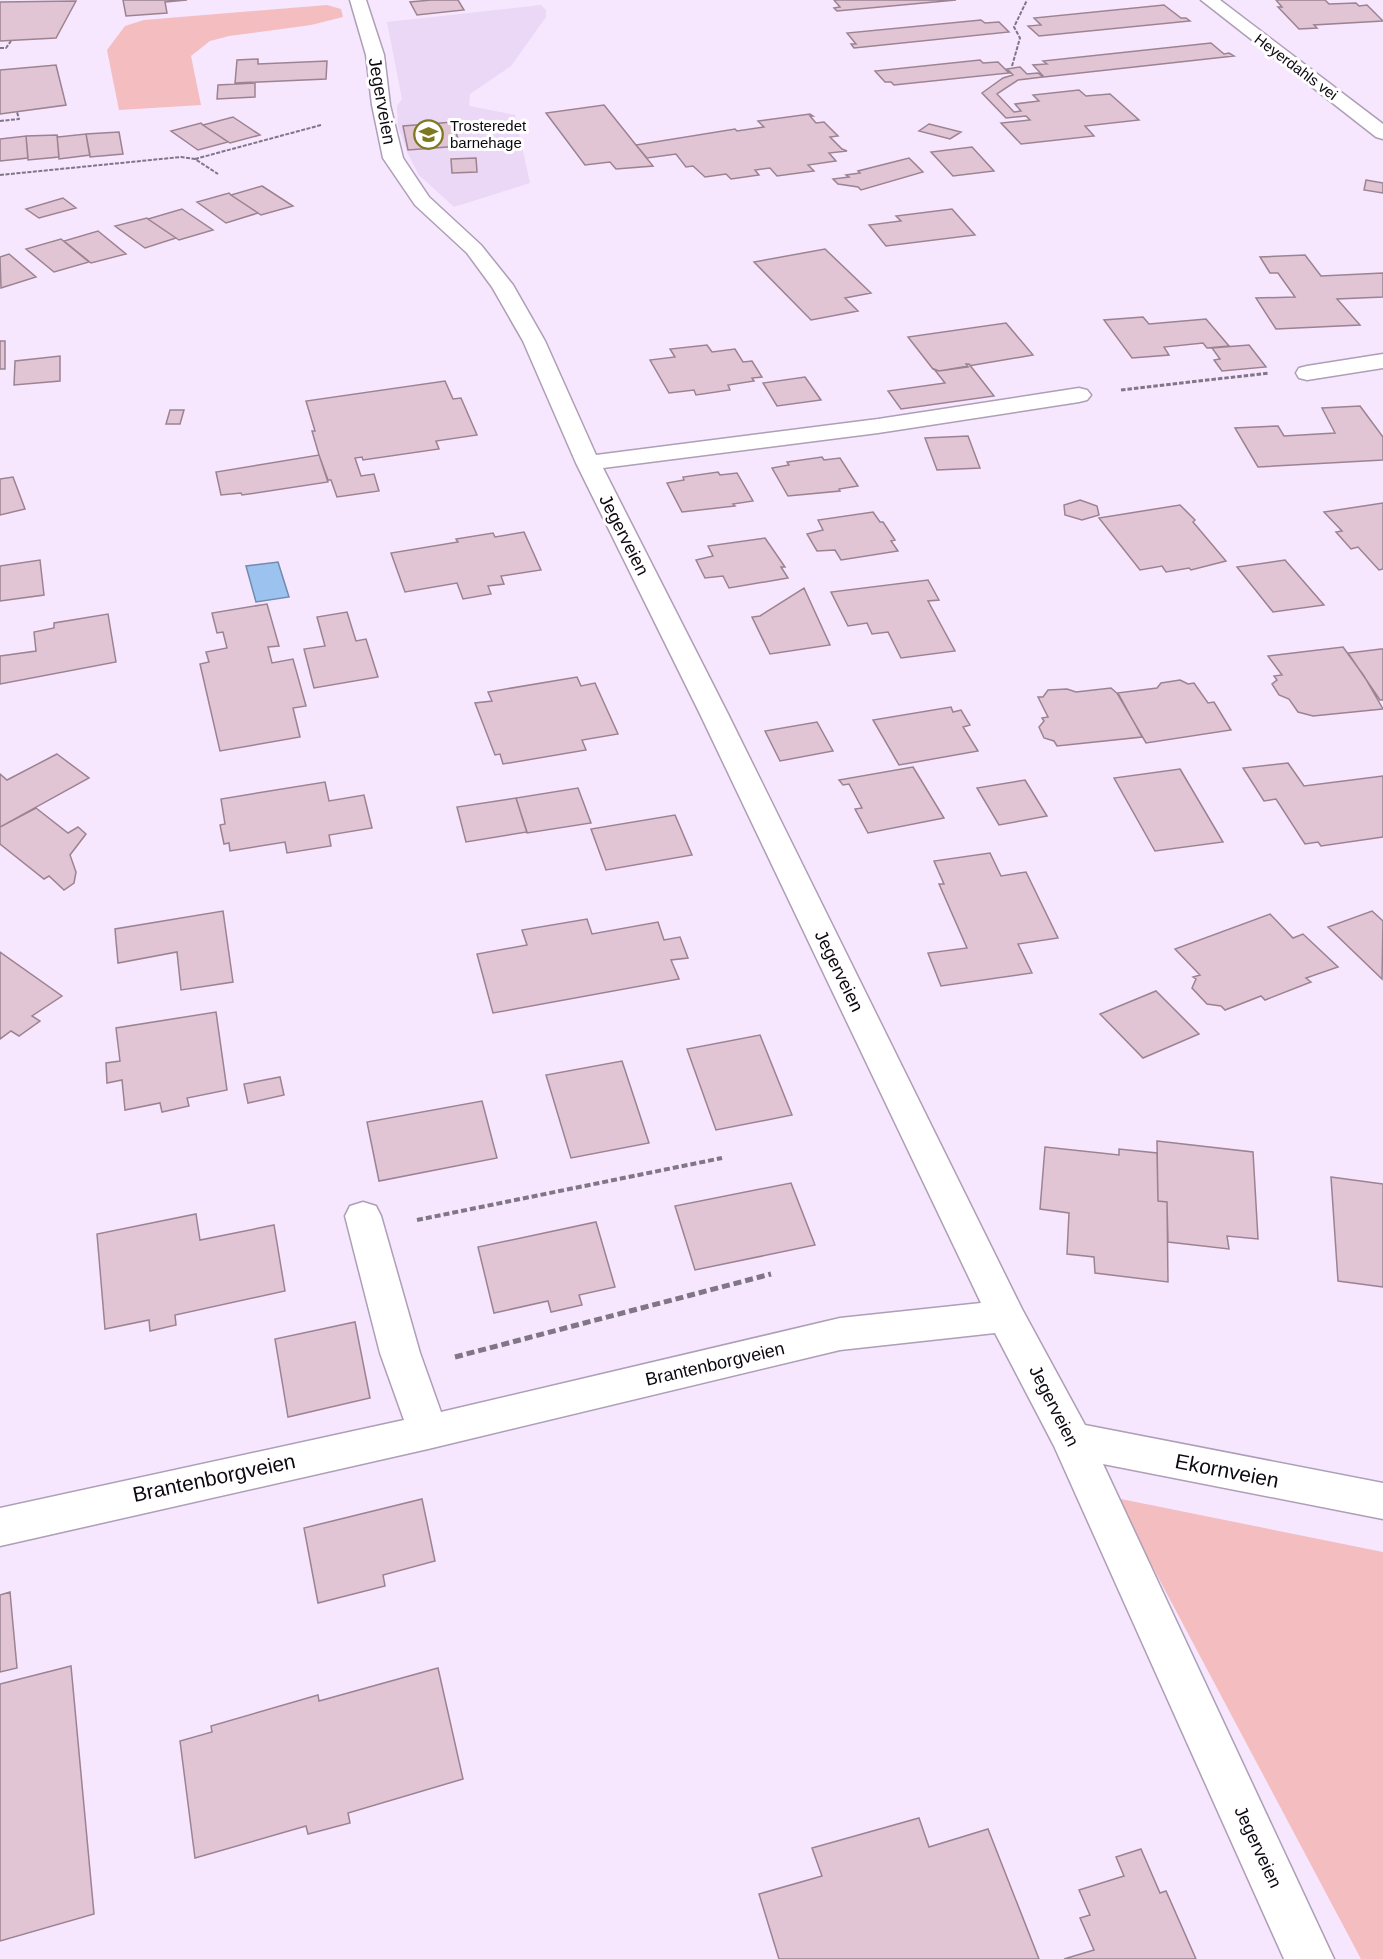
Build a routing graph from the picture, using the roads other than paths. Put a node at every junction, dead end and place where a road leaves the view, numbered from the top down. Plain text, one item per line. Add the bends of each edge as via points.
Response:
1 (358, 0) edge
2 (1209, 0) edge
3 (1383, 133) edge
4 (1383, 362) edge
5 (1306, 373) road end
6 (1079, 395) road end
7 (588, 463) junction
8 (365, 1223) road end
9 (1006, 1316) junction
10 (428, 1432) junction
11 (1072, 1440) junction
12 (1383, 1501) edge
13 (0, 1527) edge
14 (1309, 1959) edge

1 - 7 street, Jegerveien via 375,55 393,158 422,201 474,249 502,285 534,341
2 - 3 street, Heyerdahls vei
4 - 5 street
6 - 7 street via 886,425
7 - 9 street, Jegerveien
8 - 10 street via 405,1368
9 - 10 street, Brantenborgveien via 840,1334
9 - 11 street, Jegerveien
10 - 13 street, Brantenborgveien
11 - 12 street, Ekornveien
11 - 14 street, Jegerveien

